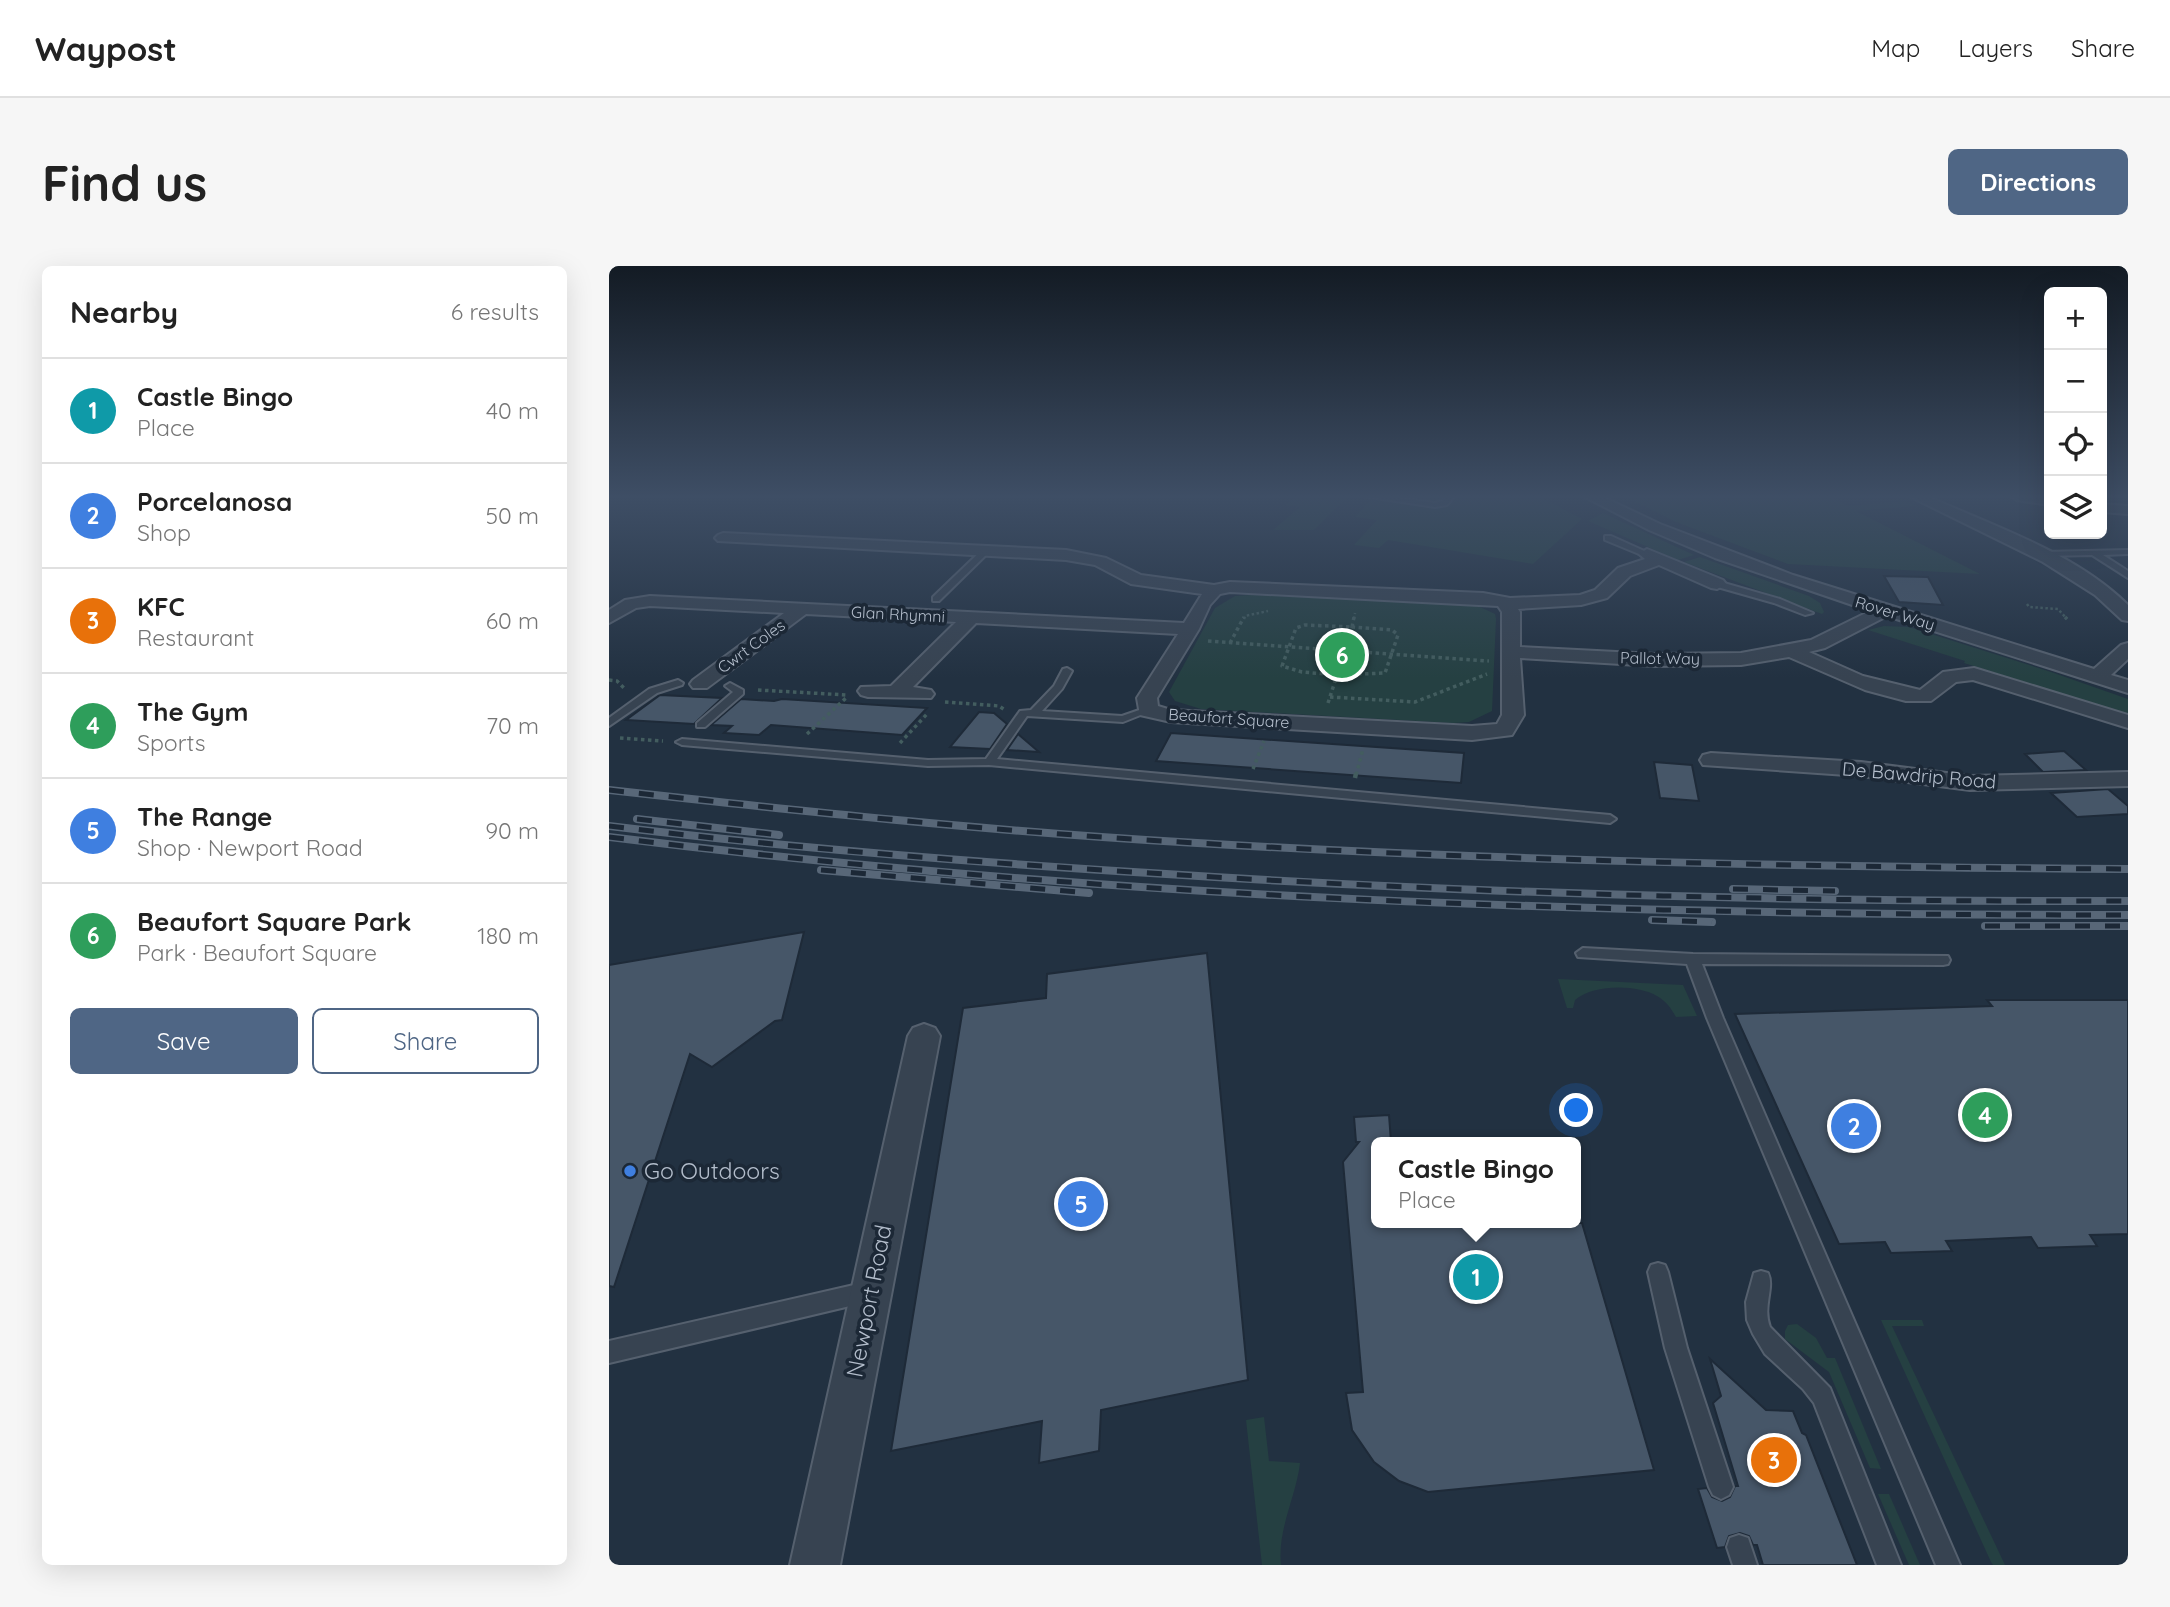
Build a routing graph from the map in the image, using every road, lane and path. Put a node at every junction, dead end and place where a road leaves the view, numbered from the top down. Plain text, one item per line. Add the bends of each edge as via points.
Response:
1 (980, 557) edge
2 (1075, 557) edge
3 (1653, 557) joint
4 (1724, 557) edge
5 (2047, 557) edge
6 (2100, 557) edge
7 (2128, 575) edge
8 (1717, 584) joint
9 (1214, 590) junction
10 (936, 599) dead end
11 (1853, 600) junction
12 (1358, 603) junction
13 (1505, 604) junction
14 (2027, 604) dead end
15 (802, 609) junction
16 (1277, 609) dead end
17 (1886, 610) junction
18 (1343, 611) dead end
19 (1808, 613) dead end
20 (2128, 616) edge
21 (609, 618) edge
22 (971, 618) junction
23 (2067, 619) dead end
24 (1352, 627) junction
25 (1186, 634) junction
26 (1230, 643) junction
27 (1289, 647) junction
28 (2128, 649) edge
29 (1344, 651) junction
30 (1792, 651) junction
31 (1391, 654) junction
32 (1510, 658) junction
33 (1067, 671) dead end
34 (1337, 674) junction
35 (2098, 677) junction
36 (678, 683) joint
37 (700, 684) junction
38 (2128, 687) edge
39 (735, 689) junction
40 (868, 691) dead end
41 (897, 692) junction
42 (1330, 697) junction
43 (930, 698) junction
44 (1148, 710) junction
45 (1027, 715) junction
46 (1273, 721) junction
47 (2128, 722) edge
48 (609, 723) edge
49 (1321, 724) junction
50 (701, 725) dead end
51 (1368, 727) junction
52 (609, 737) edge
53 (682, 742) joint
54 (789, 751) junction
55 (884, 760) junction
56 (1711, 760) dead end
57 (989, 762) junction
58 (2128, 779) edge
59 (1246, 786) junction
60 (1350, 795) junction
61 (1610, 819) dead end
62 (1583, 953) dead end
63 (1693, 959) junction
64 (1943, 960) dead end
65 (924, 1036) dead end
66 (1658, 1272) dead end
67 (1761, 1280) dead end
68 (870, 1292) junction
69 (609, 1352) edge
70 (1721, 1487) dead end
71 (1948, 1564) edge
72 (815, 1565) edge
73 (1889, 1565) edge

1 - 10 lane
2 - 9 street via 1100,561 1137,580
3 - 8 street
3 - 13 street via 1623,572 1601,594 1581,600
4 - 11 street, Rover Way
5 - 20 street via 2102,592
6 - 7 lane
8 - 19 lane
9 - 12 street via 1230,587
9 - 25 street, Beaufort Square
11 - 17 street, Rover Way
11 - 30 street, Pallot Way
12 - 13 street via 1483,598
12 - 18 path
12 - 24 path
13 - 32 street, Beaufort Square via 1511,612
14 - 23 path via 2058,609
15 - 21 street, Glan Rhymni via 650,601 631,604
15 - 22 street, Glan Rhymni
15 - 37 street, Cwrt Coles
16 - 26 path via 1245,616
17 - 30 street, Pallot Way via 1818,644
17 - 35 street, Rover Way
22 - 25 street, Glan Rhymni
22 - 41 street
24 - 27 path via 1305,625 1296,628
24 - 29 path
24 - 31 path via 1398,635
25 - 26 path
25 - 44 street, Beaufort Square via 1147,698
26 - 27 path
27 - 29 path
27 - 34 path via 1282,666 1290,671
28 - 35 street
29 - 31 path
29 - 34 path
30 - 32 street, Pallot Way via 1741,659
30 - 47 street via 1853,680 1902,695 1924,697 1950,676 1974,674
31 - 32 path
31 - 34 path via 1385,673 1378,676
32 - 42 path via 1492,674 1415,702
32 - 51 street, Beaufort Square via 1513,715 1504,730 1472,733
33 - 45 lane via 1058,687
34 - 42 path
35 - 38 street, Rover Way
36 - 37 street, Cwrt Coles
36 - 48 lane via 653,691
37 - 39 street, Cwrt Coles
39 - 50 lane
39 - 54 path via 850,695
40 - 41 street
41 - 43 street
42 - 49 path
43 - 45 path via 999,706 1012,715
43 - 55 path via 937,704
44 - 45 lane via 1123,719
44 - 46 street, Beaufort Square via 1171,716
45 - 57 lane
46 - 49 street, Beaufort Square
46 - 59 path
49 - 51 street, Beaufort Square
51 - 60 path
52 - 53 path
53 - 54 lane
54 - 55 lane
55 - 57 lane
56 - 58 street, De Bawdrip Road via 1861,769 1970,783
57 - 59 lane
59 - 60 lane
60 - 61 lane
62 - 63 lane
63 - 64 lane
63 - 71 lane
65 - 68 street, Newport Road
66 - 70 lane via 1676,1348
67 - 73 lane via 1754,1298 1766,1339 1822,1396
68 - 69 lane
68 - 72 street, Newport Road

